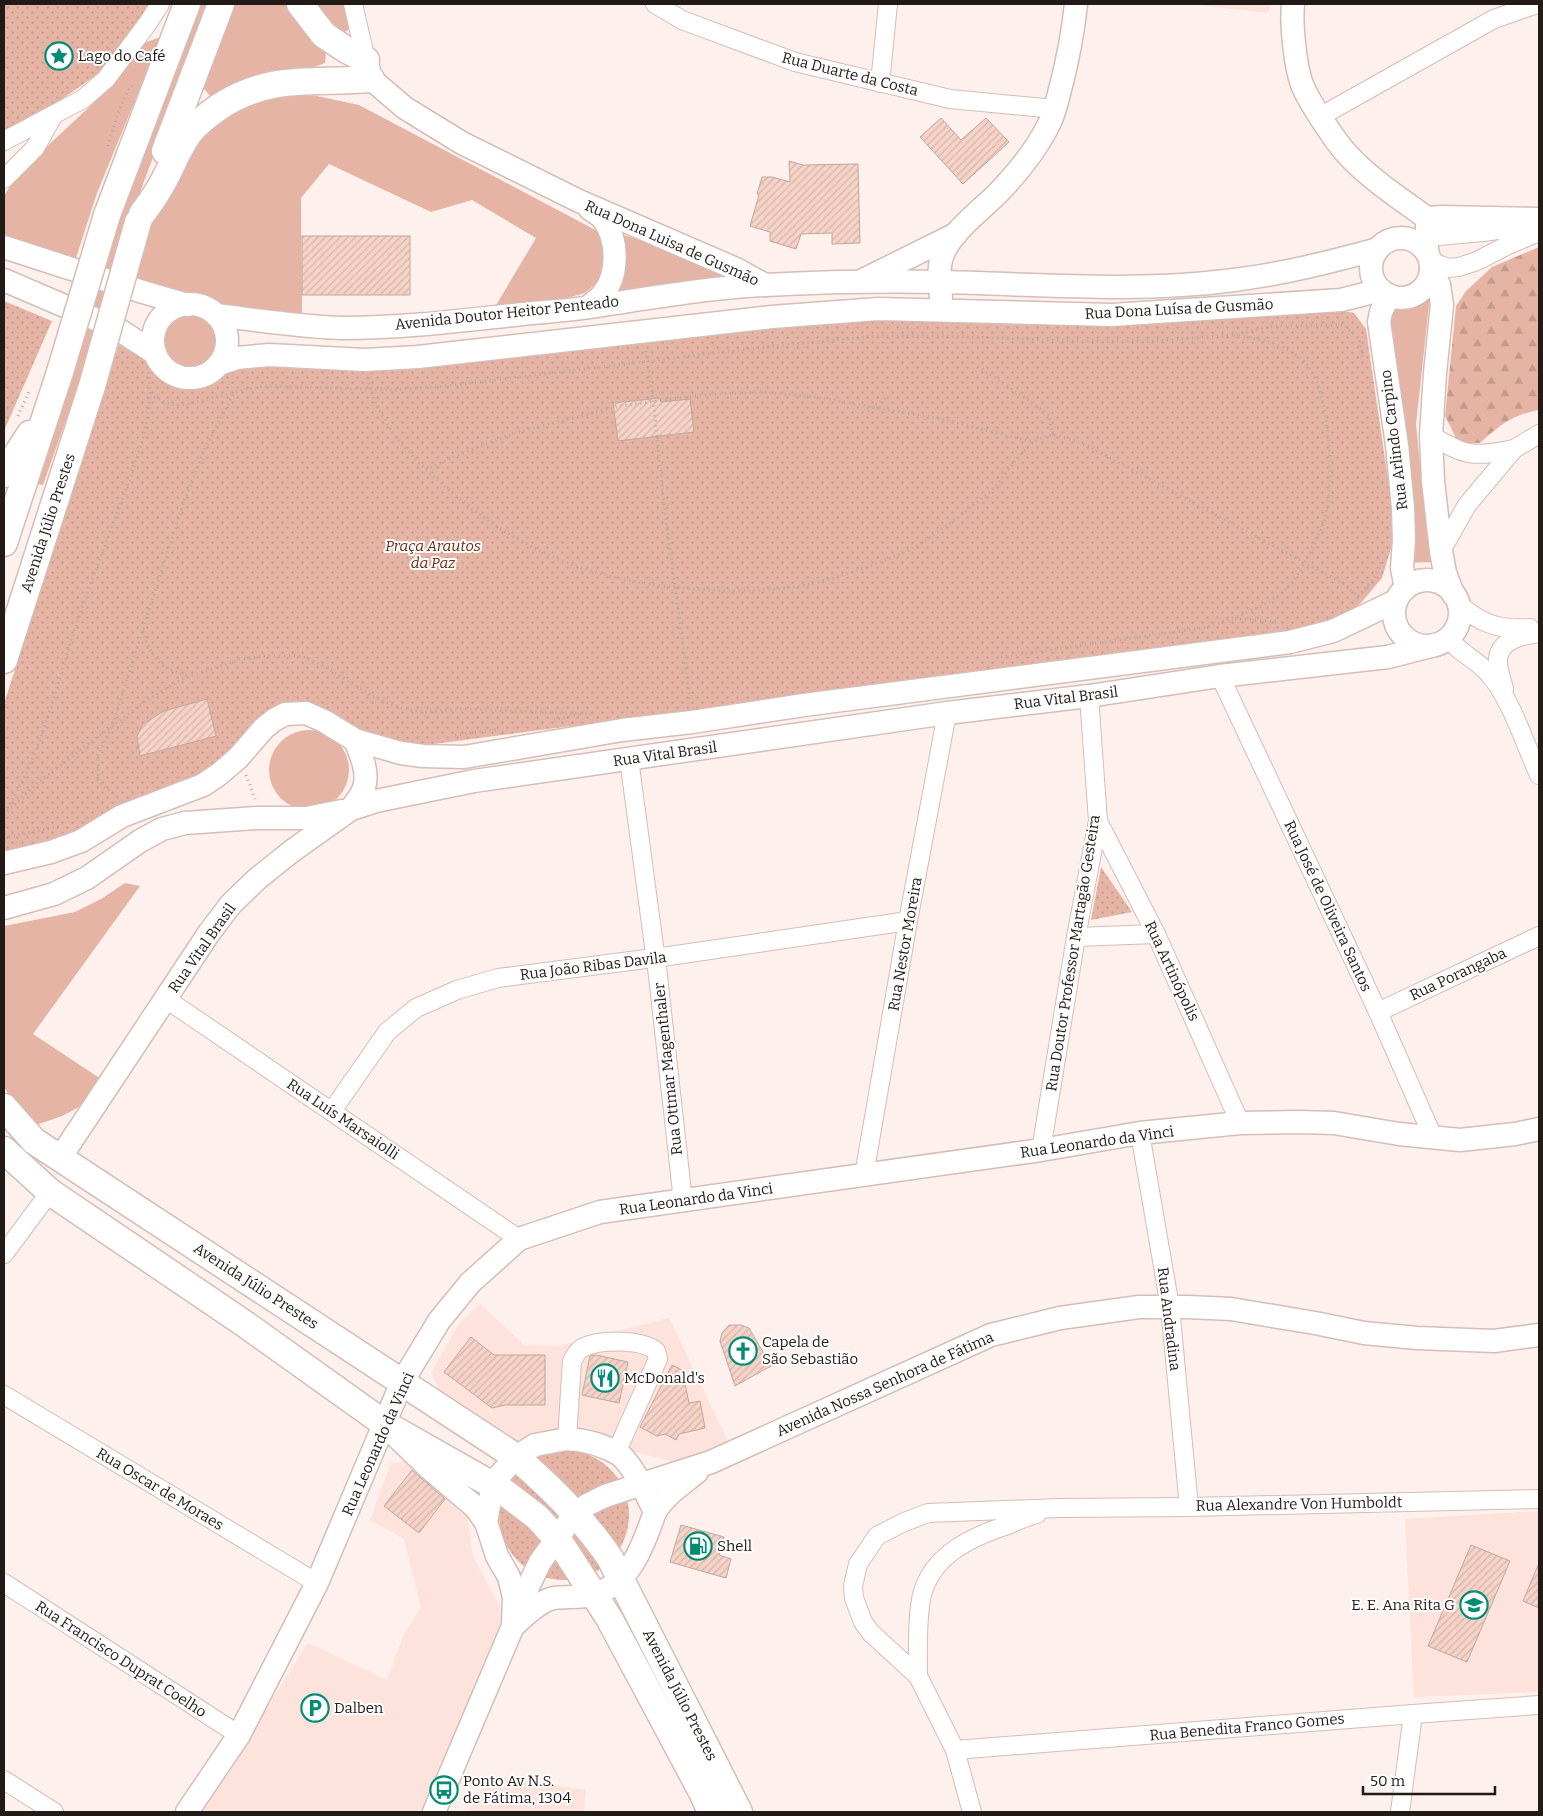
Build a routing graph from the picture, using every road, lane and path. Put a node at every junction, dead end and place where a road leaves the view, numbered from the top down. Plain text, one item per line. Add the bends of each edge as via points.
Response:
1 (160, 4) edge
2 (187, 4) edge
3 (221, 4) edge
4 (300, 4) edge
5 (353, 4) edge
6 (655, 4) edge
7 (888, 4) edge
8 (1076, 4) edge
9 (1293, 4) edge
10 (1538, 4) edge
11 (1496, 11) edge
12 (368, 69) junction
13 (880, 82) junction
14 (1055, 109) junction
15 (53, 116) junction
16 (1321, 116) junction
17 (4, 141) edge
18 (4, 179) edge
19 (580, 201) junction
20 (140, 218) junction
21 (1539, 219) edge
22 (1539, 223) edge
23 (1539, 232) edge
24 (956, 234) junction
25 (1426, 246) junction
26 (4, 247) edge
27 (1378, 249) junction
28 (4, 280) edge
29 (860, 281) junction
30 (939, 282) junction
31 (766, 285) junction
32 (1385, 293) junction
33 (188, 305) junction
34 (588, 307) junction
35 (942, 309) junction
36 (216, 315) junction
37 (772, 317) junction
38 (644, 332) junction
39 (1233, 335) junction
40 (365, 360) junction
41 (150, 361) junction
42 (646, 362) junction
43 (219, 364) junction
44 (978, 366) dead end
45 (1364, 367) dead end
46 (32, 383) dead end
47 (370, 390) junction
48 (234, 392) junction
49 (151, 394) junction
50 (885, 398) dead end
51 (653, 401) junction
52 (50, 402) junction
53 (873, 407) junction
54 (868, 411) dead end
55 (18, 417) dead end
56 (1539, 434) edge
57 (1053, 435) junction
58 (1431, 435) junction
59 (1034, 442) junction
60 (1514, 449) junction
61 (425, 469) junction
62 (4, 474) edge
63 (4, 542) edge
64 (1441, 552) junction
65 (1382, 554) dead end
66 (1304, 562) junction
67 (1401, 595) junction
68 (1456, 598) junction
69 (1360, 603) junction
70 (1286, 623) dead end
71 (1539, 627) edge
72 (142, 630) junction
73 (1539, 633) edge
74 (1442, 642) junction
75 (4, 660) edge
76 (686, 668) dead end
77 (1220, 676) junction
78 (189, 677) dead end
79 (1089, 696) junction
80 (1506, 700) junction
81 (947, 713) junction
82 (112, 726) dead end
83 (355, 740) junction
84 (238, 758) junction
85 (628, 759) junction
86 (1539, 775) edge
87 (116, 797) dead end
88 (108, 802) dead end
89 (351, 809) junction
90 (4, 812) edge
91 (258, 818) junction
92 (1098, 822) junction
93 (66, 824) dead end
94 (4, 838) edge
95 (4, 863) edge
96 (4, 908) edge
97 (908, 921) junction
98 (1156, 934) junction
99 (1539, 936) edge
100 (1076, 937) junction
101 (655, 958) junction
102 (166, 999) junction
103 (1378, 1012) junction
104 (4, 1107) edge
105 (332, 1111) junction
106 (1240, 1123) junction
107 (1539, 1129) edge
108 (1140, 1133) junction
109 (1433, 1137) junction
110 (4, 1150) edge
111 (1041, 1150) junction
112 (60, 1158) junction
113 (4, 1171) edge
114 (864, 1175) junction
115 (50, 1192) junction
116 (682, 1201) junction
117 (519, 1239) junction
118 (4, 1254) edge
119 (1170, 1306) junction
120 (1539, 1335) edge
121 (402, 1382) junction
122 (4, 1395) edge
123 (385, 1424) junction
124 (567, 1439) junction
125 (618, 1455) junction
126 (516, 1457) junction
127 (711, 1462) junction
128 (641, 1485) junction
129 (493, 1487) junction
130 (1539, 1499) edge
131 (1189, 1507) junction
132 (1059, 1508) junction
133 (655, 1512) junction
134 (574, 1514) junction
135 (486, 1522) junction
136 (556, 1538) junction
137 (620, 1579) junction
138 (4, 1583) edge
139 (317, 1583) junction
140 (593, 1594) junction
141 (513, 1626) junction
142 (918, 1676) junction
143 (1539, 1706) edge
144 (1413, 1714) junction
145 (239, 1734) junction
146 (955, 1750) junction
147 (4, 1780) edge
148 (54, 1812) edge
149 (187, 1812) edge
150 (434, 1812) edge
151 (711, 1812) edge
152 (739, 1812) edge
153 (972, 1812) edge
154 (1400, 1812) edge

1 - 15 street via 106,79 83,99
2 - 52 highway, bridge via 107,215
3 - 20 highway
4 - 12 highway via 324,35
5 - 12 street
6 - 13 street, Rua Duarte da Costa via 682,20 795,62
7 - 13 street
8 - 14 main road via 1068,58
9 - 16 main road via 1294,46 1303,86
10 - 11 street
11 - 16 street
12 - 19 main road via 405,108 462,143
12 - 20 highway via 340,82 284,82 255,88 207,115 181,145
13 - 14 street, Rua Duarte da Costa via 950,99
14 - 24 main road via 1030,156
15 - 17 street
15 - 18 street via 35,148
16 - 25 main road via 1346,153 1380,185
19 - 31 main road, Rua Dona Luisa de Gusmão
19 - 34 main road via 603,218 613,241 616,263 603,294
20 - 75 highway, Avenida Júlio Prestes, bridge via 92,386
21 - 25 main road via 1443,217
22 - 25 street
23 - 25 street via 1459,267 1448,268
24 - 29 main road
24 - 30 main road via 941,259
25 - 27 main road via 1407,238 1396,238
25 - 32 main road via 1429,278 1424,287 1408,297
25 - 58 main road via 1442,305
26 - 33 main road
27 - 30 main road, Rua Dona Luísa de Gusmão via 1310,268 1234,281 1120,286
27 - 32 main road via 1372,259 1371,270 1374,281
28 - 41 main road via 116,328
29 - 30 main road, Rua Dona Luísa de Gusmão
29 - 31 main road, Rua Dona Luísa de Gusmão
30 - 35 main road
31 - 34 main road, Avenida Doutor Heitor Penteado
31 - 37 main road
32 - 35 main road, Rua Dona Luísa de Gusmão via 1341,300 1112,315
32 - 67 main road, Rua Arlindo Carpino via 1379,322 1399,472 1404,540
33 - 36 main road via 206,308
33 - 41 main road via 172,310 162,318 154,334
34 - 36 main road, Avenida Doutor Heitor Penteado via 459,322 350,328
35 - 37 main road via 878,309
36 - 43 main road via 227,339 225,355
37 - 38 main road
38 - 40 main road
38 - 42 path
39 - 42 path via 1157,341 877,336
39 - 45 path via 1273,326 1343,325 1359,339
39 - 66 path via 1265,340 1287,349 1308,365 1319,385 1325,411 1330,478 1325,517
40 - 43 main road via 269,356 237,358
40 - 47 path
41 - 43 main road via 160,363 178,376 189,378 211,372
41 - 49 path
42 - 47 path via 446,386
42 - 51 path
44 - 57 path via 1048,414
46 - 55 path
47 - 48 path via 268,386
47 - 61 path via 391,429
48 - 49 path via 172,406
48 - 72 path via 206,446 184,501
49 - 90 path via 141,448 78,618 44,728 15,797
50 - 53 path
51 - 53 path via 761,392
51 - 61 path via 620,406 518,432
51 - 76 path, bridge
52 - 62 highway
52 - 63 highway
53 - 54 path
53 - 59 path via 936,418
56 - 60 street
57 - 59 path
57 - 66 path via 1086,445
58 - 60 street via 1451,448 1470,454
58 - 64 main road
59 - 61 path via 991,492 930,537 895,556 818,582 742,592 628,581 564,563 507,534 461,501
60 - 64 street via 1467,505
64 - 68 main road via 1445,573
65 - 69 path via 1380,568
66 - 69 path via 1346,585
66 - 70 path via 1288,588 1234,618
67 - 68 main road via 1422,581 1431,581 1447,588
67 - 69 main road, Rua Vital Brasil
67 - 74 main road via 1393,611 1398,631 1414,644 1424,646
68 - 71 street via 1470,614 1488,624 1507,629
68 - 74 main road via 1459,621 1455,630
69 - 83 main road, Rua Vital Brasil via 1333,631 1290,642 622,730 464,756 401,753
72 - 78 path via 158,664
72 - 82 path
73 - 80 street via 1515,637 1503,647 1498,657
74 - 77 main road, Rua Vital Brasil via 1388,657
74 - 80 street via 1454,645 1477,662 1488,672
77 - 79 main road, Rua Vital Brasil
77 - 103 street, Rua José de Oliveira Santos
79 - 81 main road, Rua Vital Brasil
79 - 92 street, Rua Doutor Professor Martagão Gesteira
80 - 86 street
81 - 85 main road, Rua Vital Brasil
81 - 97 street, Rua Nestor Moreira
83 - 84 main road via 306,713 285,714 264,728
83 - 89 main road via 365,775 364,789
84 - 91 path via 256,800
84 - 95 main road via 203,785 122,816 81,841
85 - 89 main road, Rua Vital Brasil via 474,780
85 - 101 street, Rua Ottmar Magenthaler
87 - 88 path
89 - 91 main road via 306,818
89 - 102 main road, Rua Vital Brasil via 292,851 231,904
91 - 96 main road via 185,823 162,829 87,878 54,894
92 - 98 street, Rua Artinópolis
92 - 100 street, Rua Doutor Professor Martagão Gesteira
93 - 94 path
97 - 101 street, Rua João Ribas Davila
97 - 114 street, Rua Nestor Moreira
98 - 100 street
98 - 106 street, Rua Artinópolis
99 - 103 street, Rua Porangaba
100 - 111 street, Rua Doutor Professor Martagão Gesteira
101 - 105 street, Rua João Ribas Davila via 498,978 457,990 416,1008 387,1032
101 - 116 street, Rua Ottmar Magenthaler
102 - 105 street, Rua Luís Marsaiolli
102 - 112 main road, Rua Vital Brasil
103 - 109 street, Rua José de Oliveira Santos
104 - 112 highway, Avenida Júlio Prestes via 34,1141
105 - 117 street, Rua Luís Marsaiolli
106 - 108 main road, Rua Leonardo da Vinci
106 - 109 main road, Rua Leonardo da Vinci via 1334,1123
107 - 109 main road, Rua Leonardo da Vinci via 1460,1140
108 - 111 main road, Rua Leonardo da Vinci
108 - 119 street, Rua Andradina
110 - 115 highway
111 - 114 main road, Rua Leonardo da Vinci
112 - 121 highway, Avenida Júlio Prestes
113 - 115 highway via 22,1183
114 - 116 main road, Rua Leonardo da Vinci
115 - 118 street
115 - 123 highway
116 - 117 main road, Rua Leonardo da Vinci via 600,1212
117 - 121 main road, Rua Leonardo da Vinci via 470,1283 438,1321
119 - 120 main road, Avenida Nossa Senhora de Fátima via 1231,1309 1417,1338 1494,1341
119 - 127 main road, Avenida Nossa Senhora de Fátima via 1060,1318 991,1336
119 - 131 street, Rua Andradina
121 - 123 main road, Rua Leonardo da Vinci
121 - 126 highway, Avenida Júlio Prestes
122 - 139 street, Rua Oscar de Moraes
123 - 129 highway
123 - 135 main road via 475,1507
123 - 139 main road, Rua Leonardo da Vinci
124 - 125 main road, Avenida Nossa Senhora de Fátima via 580,1439
124 - 125 street via 572,1361 577,1353 583,1348 616,1340 649,1345 656,1351 658,1360
124 - 126 main road, Avenida Nossa Senhora de Fátima via 535,1445
125 - 127 main road, Avenida Nossa Senhora de Fátima via 650,1467 671,1468
125 - 128 main road
126 - 129 main road, Avenida Nossa Senhora de Fátima
126 - 134 highway, Avenida Júlio Prestes
127 - 128 main road, Avenida Nossa Senhora de Fátima
127 - 133 main road via 672,1491
128 - 133 main road
128 - 134 main road, Avenida Nossa Senhora de Fátima via 605,1496
129 - 135 main road
129 - 136 highway, Avenida Júlio Prestes via 537,1516
130 - 131 street, Rua Alexandre Von Humboldt
131 - 132 street, Rua Alexandre Von Humboldt
132 - 142 street, Rua Alexandre Von Humboldt via 993,1529 943,1558 924,1590 920,1606
132 - 142 street, Rua Alexandre Von Humboldt via 928,1513 877,1536 858,1564 854,1598 871,1633
133 - 137 main road via 635,1562
134 - 136 main road, Avenida Nossa Senhora de Fátima
134 - 137 highway, Avenida Júlio Prestes via 596,1537
135 - 141 main road via 496,1556 509,1577 514,1597
136 - 140 highway, Avenida Júlio Prestes
136 - 141 main road, Avenida Nossa Senhora de Fátima via 527,1588
137 - 140 main road
137 - 152 highway, Avenida Júlio Prestes
138 - 145 street, Rua Francisco Duprat Coelho
139 - 145 main road, Rua Leonardo da Vinci
140 - 141 main road via 554,1598 534,1608
140 - 151 highway, Avenida Júlio Prestes via 614,1626
141 - 150 main road, Avenida Nossa Senhora de Fátima
142 - 146 street, Rua Alexandre Von Humboldt
143 - 144 street, Rua Benedita Franco Gomes
144 - 146 street, Rua Benedita Franco Gomes
144 - 154 street
145 - 149 main road, Rua Leonardo da Vinci
146 - 153 street, Rua Alexandre Von Humboldt
147 - 148 street

